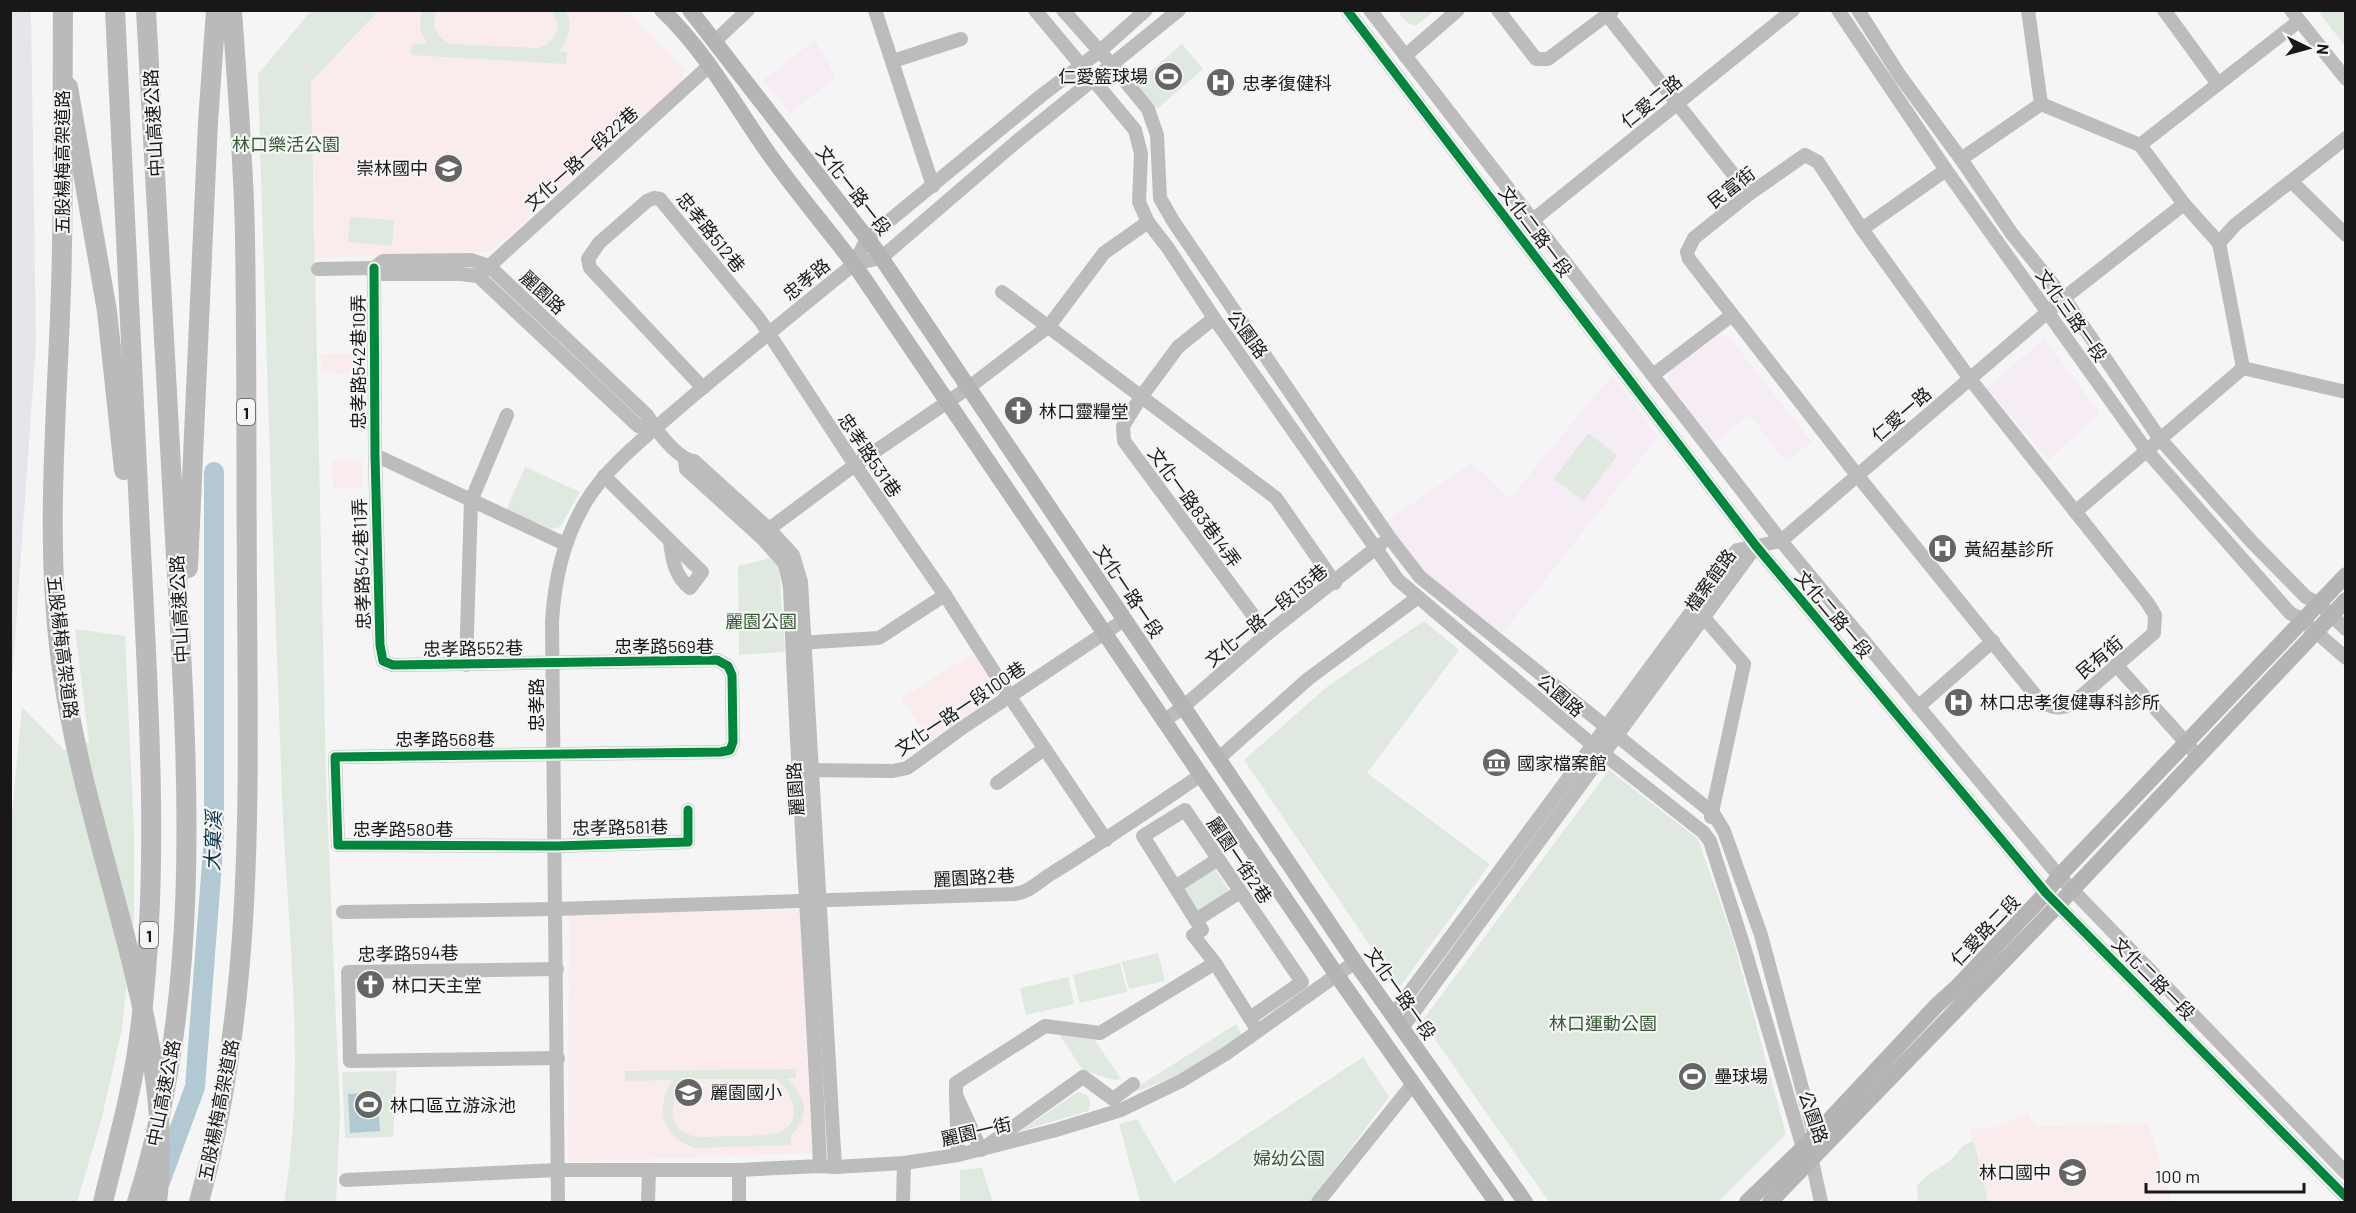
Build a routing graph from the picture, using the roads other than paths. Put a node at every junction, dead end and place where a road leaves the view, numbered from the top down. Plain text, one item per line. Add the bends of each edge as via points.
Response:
1 (53, 10) edge
2 (63, 10) edge
3 (115, 10) edge
4 (146, 10) edge
5 (216, 10) edge
6 (232, 10) edge
7 (662, 10) edge
8 (690, 10) edge
9 (747, 10) edge
10 (875, 10) edge
11 (1035, 10) edge
12 (1063, 10) edge
13 (1146, 10) edge
14 (1179, 10) edge
15 (1347, 10) edge
16 (1370, 10) edge
17 (1458, 10) edge
18 (1498, 10) edge
19 (1793, 10) edge
20 (1838, 10) edge
21 (1858, 10) edge
22 (2028, 10) edge
23 (2164, 10) edge
24 (1610, 13) edge
25 (2295, 16) edge
26 (1082, 31) junction
27 (961, 39) dead end
28 (715, 40) junction
29 (1065, 45) junction
30 (1100, 51) junction
31 (1406, 56) junction
32 (893, 61) junction
33 (1112, 64) junction
34 (1083, 65) junction
35 (709, 66) junction
36 (1094, 79) junction
37 (2346, 79) edge
38 (2218, 84) junction
39 (1676, 103) junction
40 (2041, 104) junction
41 (1151, 118) junction
42 (1136, 130) junction
43 (2346, 138) edge
44 (2140, 145) junction
45 (1961, 159) junction
46 (1946, 170) junction
47 (2292, 182) junction
48 (933, 186) junction
49 (1749, 194) junction
50 (2184, 204) junction
51 (1533, 220) junction
52 (1148, 222) junction
53 (1175, 224) junction
54 (1862, 230) junction
55 (1158, 235) junction
56 (2346, 235) edge
57 (867, 239) junction
58 (2219, 243) junction
59 (881, 258) junction
60 (854, 264) junction
61 (489, 266) junction
62 (374, 268) junction
63 (318, 269) dead end
64 (478, 276) junction
65 (1002, 292) dead end
66 (2064, 298) junction
67 (2048, 312) junction
68 (1732, 315) junction
69 (1214, 318) junction
70 (1049, 326) junction
71 (768, 333) junction
72 (2243, 368) junction
73 (1653, 375) junction
74 (1970, 379) junction
75 (1281, 380) junction
76 (703, 388) junction
77 (968, 388) junction
78 (1266, 391) junction
79 (2346, 392) edge
80 (1142, 397) junction
81 (948, 401) junction
82 (507, 415) dead end
83 (655, 429) junction
84 (2160, 439) junction
85 (2146, 450) junction
86 (375, 454) junction
87 (686, 460) junction
88 (855, 465) junction
89 (604, 476) junction
90 (1857, 476) junction
91 (471, 501) junction
92 (2075, 512) junction
93 (769, 529) junction
94 (1389, 537) junction
95 (670, 541) dead end
96 (1781, 541) junction
97 (565, 544) junction
98 (1756, 546) junction
99 (1374, 549) junction
100 (2346, 575) edge
101 (1420, 577) junction
102 (1335, 582) junction
103 (1405, 588) junction
104 (945, 596) junction
105 (1417, 598) junction
106 (2346, 600) edge
107 (2318, 603) junction
108 (1695, 607) junction
109 (2331, 616) junction
110 (1705, 618) junction
111 (2301, 619) junction
112 (1124, 620) junction
113 (2346, 629) edge
114 (1104, 632) junction
115 (2315, 632) junction
116 (1267, 634) junction
117 (1993, 641) junction
118 (798, 643) junction
119 (2346, 658) edge
120 (146, 663) junction
121 (554, 664) junction
122 (393, 665) joint
123 (466, 665) junction
124 (2116, 665) junction
125 (183, 681) junction
126 (1010, 697) junction
127 (1183, 707) junction
128 (1918, 707) junction
129 (1164, 721) junction
130 (1607, 726) junction
131 (1618, 735) junction
132 (2187, 743) junction
133 (1592, 745) junction
134 (1044, 749) junction
135 (1604, 754) junction
136 (554, 755) junction
137 (335, 757) joint
138 (2199, 757) junction
139 (1218, 759) junction
140 (805, 770) junction
141 (1201, 775) junction
142 (997, 783) dead end
143 (688, 810) dead end
144 (1713, 813) junction
145 (1703, 832) junction
146 (1106, 840) junction
147 (556, 846) junction
148 (1218, 859) junction
149 (2059, 876) junction
150 (1175, 887) junction
151 (2071, 890) junction
152 (1240, 892) junction
153 (2052, 899) junction
154 (820, 900) junction
155 (806, 901) junction
156 (556, 909) junction
157 (343, 912) dead end
158 (1196, 921) junction
159 (1761, 935) junction
160 (1743, 944) junction
161 (1355, 962) junction
162 (1215, 963) junction
163 (557, 969) junction
164 (1336, 974) junction
165 (1250, 1018) junction
166 (1397, 1022) junction
167 (1258, 1031) junction
168 (558, 1058) junction
169 (1801, 1083) junction
170 (1133, 1084) dead end
171 (1413, 1084) junction
172 (1786, 1089) junction
173 (956, 1095) junction
174 (1814, 1133) junction
175 (981, 1150) junction
176 (1807, 1154) junction
177 (958, 1155) junction
178 (904, 1163) junction
179 (820, 1166) junction
180 (835, 1167) junction
181 (558, 1170) junction
182 (739, 1170) junction
183 (649, 1171) junction
184 (2346, 1173) edge
185 (346, 1180) dead end
186 (2346, 1197) edge
187 (103, 1203) edge
188 (137, 1203) edge
189 (157, 1203) edge
190 (199, 1203) edge
191 (558, 1203) edge
192 (648, 1203) edge
193 (739, 1203) edge
194 (903, 1203) edge
195 (1318, 1203) edge
196 (1496, 1203) edge
197 (1524, 1203) edge
198 (1746, 1203) edge
199 (1770, 1203) edge
200 (1821, 1203) edge

1 - 120 highway via 107,311 120,422 132,595
2 - 189 highway, 五股楊梅高架道路 / 1, bridge via 53,585 62,670 79,758 140,996 157,1089
3 - 120 highway, 中山高速公路 / 1
4 - 125 highway, 中山高速公路 / 1
5 - 125 highway
6 - 190 highway, 五股楊梅高架道路 / 1 via 245,236 248,814 233,1035 222,1105
7 - 35 main road
8 - 28 main road, 文化一路一段
9 - 28 street
10 - 32 street
11 - 29 street
12 - 26 street, 公園路
13 - 30 street, 忠孝路
14 - 33 street, 忠孝路
15 - 98 street, 文化二路一段
16 - 31 street, 文化二路一段
17 - 31 street
18 - 24 street via 1536,59 1548,59
19 - 39 street, 仁愛二路
20 - 46 street, 文化三路一段
21 - 45 street, 文化三路一段
22 - 40 street
23 - 38 street
24 - 39 street
25 - 37 street
25 - 38 street
26 - 29 street
26 - 30 street, 公園路
27 - 32 street
28 - 57 main road, 文化一路一段
29 - 34 street
30 - 33 street, 公園路
30 - 34 street, 忠孝路
31 - 51 street, 文化二路一段
32 - 48 street
33 - 36 street, 忠孝路
33 - 41 street, 公園路
34 - 36 street
34 - 48 street, 忠孝路
35 - 60 main road via 770,155
35 - 61 street, 文化一路一段22巷
36 - 42 street
36 - 59 street, 忠孝路
38 - 44 street
39 - 49 street
39 - 51 street, 仁愛二路
40 - 44 street
40 - 45 street
41 - 42 street
41 - 53 street, 公園路 via 1157,135 1160,198
42 - 52 street, 公園路 via 1141,154 1139,202
43 - 47 street
44 - 50 street
45 - 66 street, 文化三路一段 via 2012,234
46 - 54 street
46 - 67 street, 文化三路一段
47 - 56 street
47 - 58 street via 2235,225
48 - 57 street, 忠孝路
49 - 54 street, 民富街 via 1805,155 1818,162
49 - 68 street, 民富街 via 1694,238 1687,252
50 - 58 street
50 - 66 street, 仁愛一路
51 - 73 street, 文化二路一段
52 - 55 street, 公園路
52 - 70 street via 1104,253
53 - 55 street
53 - 75 street, 公園路
54 - 74 street, 民富街
55 - 69 street, 公園路
57 - 59 main road, 文化一路一段
57 - 60 street, 忠孝路
58 - 72 street
59 - 60 street, 忠孝路
59 - 77 main road, 文化一路一段
60 - 71 street, 忠孝路
60 - 81 main road
61 - 62 street via 471,260 383,261
61 - 64 street, 文化一路一段22巷
61 - 83 street, 麗園路 via 647,415
62 - 63 street
62 - 64 street via 382,274
62 - 86 street, 忠孝路542巷10弄
64 - 83 street, 麗園路 via 638,426
65 - 70 street, 文化一路83巷14弄
66 - 67 street, 仁愛一路
66 - 84 street, 文化三路一段
67 - 74 street, 仁愛一路
67 - 85 street, 文化三路一段
68 - 73 street
68 - 90 street, 民富街
69 - 78 street, 公園路
69 - 80 street via 1179,347
70 - 77 street
70 - 80 street, 文化一路83巷14弄
71 - 76 street, 忠孝路
71 - 76 street, 忠孝路512巷 via 660,199 647,201 591,252 590,268
71 - 88 street, 忠孝路531巷
72 - 79 street
72 - 84 street
73 - 96 street, 文化二路一段
74 - 90 street, 仁愛一路
74 - 92 street, 民有街
75 - 78 street
75 - 94 street, 公園路
76 - 83 street, 忠孝路
77 - 81 street
77 - 112 main road, 文化一路一段
78 - 99 street, 公園路
80 - 102 street, 文化一路83巷14弄 via 1276,498
80 - 116 street, 文化一路83巷14弄 via 1123,426 1124,441
81 - 88 street
81 - 114 main road
82 - 91 street
83 - 87 street, 麗園路
83 - 89 street, 忠孝路
84 - 85 street
84 - 107 street, 文化三路一段 via 2251,541 2306,597
85 - 92 street
85 - 111 street, 文化三路一段 via 2290,613
86 - 91 street
86 - 122 street, 忠孝路542巷11弄 via 380,645 383,661
87 - 93 street, 麗園路 via 694,461
87 - 118 street, 麗園路 via 686,469 785,564
88 - 93 street
88 - 104 street, 忠孝路531巷
89 - 95 street
89 - 97 street, 忠孝路 via 585,503
90 - 96 street, 仁愛一路
90 - 117 street, 民有街
91 - 97 street
91 - 123 street
92 - 124 street, 民有街 via 2155,615 2154,633
93 - 118 street, 麗園路 via 793,555 799,570
94 - 99 street, 文化一路一段135巷
94 - 101 street, 公園路
96 - 98 street, 仁愛一路
96 - 128 street, 文化二路一段
97 - 121 street, 忠孝路 via 552,621
98 - 108 street, 檔案館路 via 1737,550
98 - 110 street, 檔案館路
98 - 153 street, 文化二路一段
99 - 102 street, 文化一路一段135巷
99 - 103 street, 公園路
100 - 107 main road, 仁愛路二段
101 - 103 street
101 - 130 street, 公園路
102 - 116 street, 文化一路一段135巷
103 - 105 street, 公園路
104 - 118 street via 879,638
104 - 126 street, 忠孝路531巷
105 - 133 street, 公園路
105 - 139 street via 1308,679
106 - 109 main road, 仁愛路二段
107 - 109 street, 文化三路一段
107 - 111 main road, 仁愛路二段
108 - 110 street
108 - 130 street, 檔案館路
109 - 113 street, 文化三路一段
109 - 115 main road, 仁愛路二段
110 - 131 street, 檔案館路
110 - 144 street via 1744,664
111 - 115 street, 文化三路一段
111 - 132 main road, 仁愛路二段
112 - 114 street, 文化一路一段100巷
112 - 127 main road, 文化一路一段
114 - 126 street, 文化一路一段100巷
114 - 129 main road
115 - 119 street, 文化三路一段
115 - 138 main road, 仁愛路二段
116 - 127 street, 文化一路一段135巷
117 - 124 street, 民有街 via 2040,701 2050,707 2061,709 2072,704
117 - 128 street
118 - 140 street, 麗園路
120 - 187 highway, 中山高速公路 / 1 via 149,929 139,1039
121 - 123 street, 忠孝路552巷
121 - 136 street, 忠孝路
121 - 136 street, 忠孝路569巷 via 717,660 728,666 732,675 733,742 729,750 721,752
122 - 123 street, 忠孝路552巷
124 - 132 street
125 - 188 highway, 中山高速公路 / 1 via 187,848 184,936 172,1053
126 - 134 street, 忠孝路531巷
126 - 140 street, 文化一路一段100巷 via 907,768
127 - 129 street, 文化一路一段135巷
127 - 139 main road, 文化一路一段
128 - 149 street, 文化二路一段
129 - 141 main road
130 - 131 street, 公園路
130 - 133 street, 檔案館路
131 - 135 street, 檔案館路
131 - 144 street, 公園路
132 - 138 street
132 - 149 main road, 仁愛路二段
133 - 135 street, 公園路
133 - 166 street, 檔案館路
134 - 142 street
134 - 146 street, 忠孝路531巷
135 - 145 street, 公園路
135 - 166 street, 檔案館路
136 - 137 street, 忠孝路568巷
136 - 147 street, 忠孝路
137 - 147 street, 忠孝路580巷 via 338,845
138 - 151 main road, 仁愛路二段
139 - 161 main road, 文化一路一段
140 - 154 street, 麗園路
140 - 155 street, 麗園路
141 - 146 street, 麗園路2巷
141 - 164 main road
143 - 147 street, 忠孝路581巷 via 688,842
144 - 145 street
144 - 159 street, 公園路 via 1725,831
145 - 160 street, 公園路 via 1710,841
146 - 154 street, 麗園路2巷 via 1028,892
147 - 156 street, 忠孝路
148 - 150 street
148 - 150 street, 麗園一街2巷 via 1185,810 1143,836
148 - 152 street, 麗園一街2巷
149 - 151 street, 文化二路一段
149 - 153 main road, 仁愛路二段
150 - 158 street, 麗園一街2巷
151 - 153 main road, 仁愛路二段
151 - 184 street, 文化二路一段
152 - 158 street
152 - 165 street, 麗園一街2巷 via 1302,982
153 - 174 main road, 仁愛路二段
153 - 176 main road, 仁愛路二段
153 - 186 street, 文化二路一段
154 - 155 street, 麗園路2巷
154 - 180 street, 麗園路
155 - 156 street, 麗園路2巷
155 - 179 street, 麗園路
156 - 157 street, 麗園路2巷
156 - 163 street, 忠孝路
158 - 162 street, 麗園一街2巷 via 1202,930 1193,935
159 - 160 street
159 - 169 street, 公園路
160 - 172 street, 公園路
161 - 164 street, 麗園一街
161 - 166 main road, 文化一路一段
162 - 165 street, 麗園一街2巷
162 - 173 street via 1100,1033 1045,1026 956,1083
163 - 168 street, 忠孝路
163 - 168 street, 忠孝路594巷 via 348,972 350,1061
164 - 167 street, 麗園一街
164 - 171 main road
165 - 167 street, 麗園一街2巷
166 - 197 main road, 文化一路一段
167 - 175 street, 麗園一街 via 1181,1081 1121,1110
168 - 181 street, 忠孝路
169 - 172 street
169 - 174 street, 公園路
170 - 175 street via 1113,1099 1083,1077
171 - 195 street
171 - 196 main road
172 - 176 street, 公園路
173 - 175 street
173 - 177 street
174 - 176 main road, 仁愛路二段
175 - 177 street, 麗園一街
176 - 198 main road, 仁愛路二段
176 - 199 main road, 仁愛路二段
176 - 200 street, 公園路
177 - 178 street, 麗園一街
178 - 180 street, 麗園一街
178 - 194 street
179 - 180 street, 麗園一街
179 - 182 street, 麗園一街
181 - 183 street, 麗園一街
181 - 185 street, 麗園一街
181 - 191 street, 忠孝路
182 - 183 street, 麗園一街
182 - 193 street
183 - 192 street

